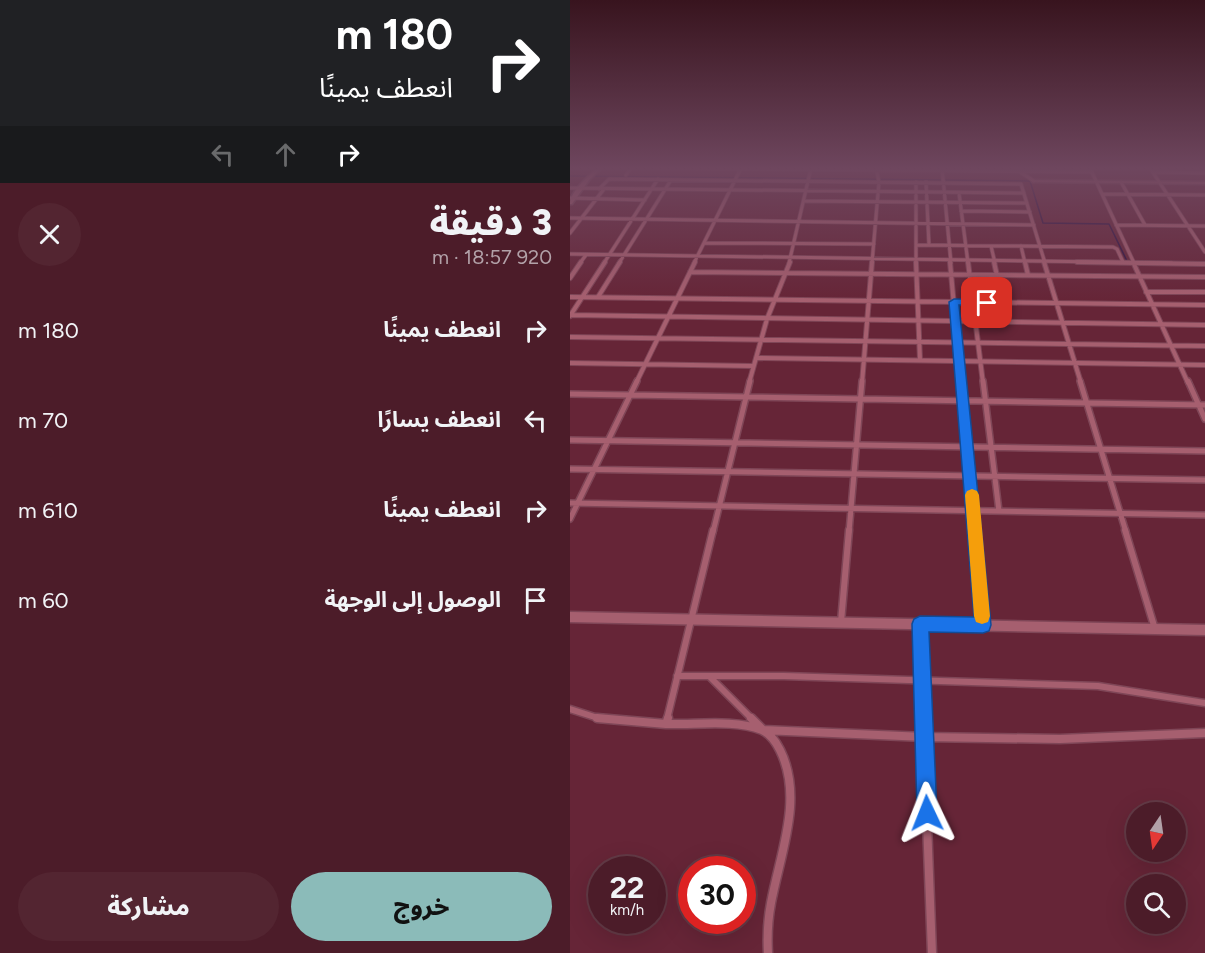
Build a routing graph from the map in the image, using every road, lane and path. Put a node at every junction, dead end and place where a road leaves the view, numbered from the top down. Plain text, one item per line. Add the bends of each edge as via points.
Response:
1 (587, 212) edge
2 (636, 212) edge
3 (651, 212) edge
4 (719, 212) edge
5 (802, 212) edge
6 (877, 212) edge
7 (917, 212) edge
8 (927, 212) edge
9 (945, 212) edge
10 (962, 212) edge
11 (1030, 212) edge
12 (1110, 212) edge
13 (1138, 212) edge
14 (1179, 212) edge
15 (570, 218) edge
16 (582, 219) junction
17 (632, 219) junction
18 (646, 220) junction
19 (715, 220) junction
20 (800, 222) junction
21 (876, 223) junction
22 (916, 224) junction
23 (928, 224) junction
24 (946, 224) junction
25 (963, 224) junction
26 (1034, 225) junction
27 (1116, 225) junction
28 (1145, 225) junction
29 (1188, 226) junction
30 (1205, 226) edge
31 (570, 233) edge
32 (704, 243) junction
33 (794, 244) junction
34 (874, 244) junction
35 (916, 245) junction
36 (929, 245) junction
37 (948, 245) junction
38 (966, 245) junction
39 (991, 246) junction
40 (1021, 246) junction
41 (1040, 246) junction
42 (1204, 250) edge
43 (570, 254) edge
44 (586, 255) junction
45 (608, 255) junction
46 (624, 255) junction
47 (698, 256) junction
48 (791, 258) junction
49 (873, 259) junction
50 (916, 260) junction
51 (950, 260) junction
52 (967, 260) junction
53 (994, 261) junction
54 (1025, 261) junction
55 (1045, 261) junction
56 (1123, 262) junction
57 (1133, 263) junction
58 (1205, 264) edge
59 (690, 272) junction
60 (787, 273) junction
61 (872, 273) junction
62 (916, 274) junction
63 (952, 274) junction
64 (969, 274) junction
65 (996, 275) junction
66 (1028, 275) junction
67 (1049, 275) junction
68 (1139, 276) junction
69 (1205, 277) edge
70 (570, 278) edge
71 (1146, 292) junction
72 (1205, 292) edge
73 (570, 297) edge
74 (582, 297) junction
75 (598, 297) junction
76 (678, 298) junction
77 (776, 300) junction
78 (870, 301) junction
79 (917, 302) junction
80 (954, 302) junction
81 (972, 302) junction
82 (1003, 303) junction
83 (1058, 303) junction
84 (1151, 304) junction
85 (1205, 305) edge
86 (570, 315) edge
87 (668, 317) junction
88 (768, 319) junction
89 (867, 320) junction
90 (918, 321) junction
91 (956, 321) junction
92 (975, 321) junction
93 (1063, 323) junction
94 (1160, 324) junction
95 (1205, 325) edge
96 (570, 337) edge
97 (658, 337) junction
98 (761, 340) junction
99 (866, 341) junction
100 (919, 342) junction
101 (959, 343) junction
102 (977, 343) junction
103 (1070, 345) junction
104 (1170, 345) junction
105 (1205, 346) edge
106 (756, 358) junction
107 (864, 359) junction
108 (920, 360) junction
109 (960, 361) junction
110 (980, 361) junction
111 (570, 363) edge
112 (1076, 363) junction
113 (645, 364) junction
114 (1179, 364) junction
115 (1205, 364) edge
116 (753, 366) junction
117 (570, 394) edge
118 (629, 396) junction
119 (745, 398) junction
120 (860, 400) junction
121 (964, 401) junction
122 (985, 402) junction
123 (1088, 404) junction
124 (1198, 405) junction
125 (1205, 405) edge
126 (1205, 419) edge
127 (570, 440) edge
128 (607, 441) junction
129 (733, 444) junction
130 (857, 446) junction
131 (968, 448) junction
132 (991, 448) junction
133 (1102, 450) junction
134 (1205, 451) edge
135 (570, 468) edge
136 (593, 469) junction
137 (726, 472) junction
138 (855, 474) junction
139 (971, 476) junction
140 (995, 477) junction
141 (1111, 479) junction
142 (1205, 480) edge
143 (570, 503) edge
144 (578, 503) junction
145 (717, 506) junction
146 (852, 508) junction
147 (973, 510) junction
148 (999, 511) junction
149 (1121, 514) junction
150 (1205, 515) edge
151 (570, 519) edge
152 (570, 617) edge
153 (690, 620) junction
154 (842, 622) junction
155 (920, 624) junction
156 (983, 625) junction
157 (1155, 629) junction
158 (1205, 630) edge
159 (677, 676) junction
160 (710, 677) junction
161 (923, 681) junction
162 (1205, 703) edge
163 (570, 709) edge
164 (666, 724) junction
165 (763, 730) junction
166 (1205, 732) edge
167 (925, 737) junction
168 (768, 953) edge
169 (932, 953) edge

1 - 16 street
2 - 17 street
3 - 18 street
4 - 19 street
5 - 20 street
6 - 21 street
7 - 22 street
8 - 23 street
9 - 24 street
10 - 25 street
11 - 26 street
12 - 27 street
13 - 28 street
14 - 29 street
15 - 16 street
16 - 17 street
16 - 31 street
17 - 18 street
17 - 45 street
18 - 19 street
18 - 46 street
19 - 20 street
19 - 32 street
20 - 21 street
20 - 33 street
21 - 22 street
21 - 34 street
22 - 23 street
22 - 35 street
23 - 24 street
23 - 36 street
24 - 25 street
24 - 37 street
25 - 26 street
25 - 38 street
26 - 41 street
27 - 28 street
27 - 57 street
28 - 29 street
29 - 30 street
29 - 42 street
32 - 33 street
32 - 47 street
33 - 34 street
33 - 48 street
34 - 49 street
35 - 36 street
35 - 50 street
36 - 37 street
37 - 38 street
37 - 51 street
38 - 39 street
38 - 52 street
39 - 40 street
39 - 53 street
40 - 41 street
40 - 54 street
41 - 55 street
41 - 56 street via 1115,248
43 - 44 street
44 - 45 street
44 - 70 street
45 - 46 street
45 - 74 street
46 - 47 street
46 - 75 street
47 - 48 street
47 - 59 street
48 - 49 street
48 - 60 street
49 - 50 street
49 - 61 street
50 - 51 street
50 - 62 street
51 - 52 street
51 - 63 street
52 - 53 street
52 - 64 street
53 - 54 street
53 - 65 street
54 - 55 street
54 - 66 street
55 - 56 street
55 - 67 street
56 - 57 street
57 - 58 street
57 - 68 street
59 - 60 street
59 - 76 street
60 - 61 street
60 - 77 street
61 - 62 street
61 - 78 street
62 - 63 street
62 - 79 street
63 - 64 street
63 - 80 street
64 - 65 street
64 - 81 street
65 - 66 street
65 - 82 street
66 - 67 street
67 - 68 street
67 - 83 street
68 - 69 street
68 - 71 street
71 - 72 street
71 - 84 street
73 - 74 street
74 - 75 street
74 - 86 street
75 - 76 street
76 - 77 street
76 - 87 street
77 - 78 street
77 - 88 street
78 - 79 street
78 - 89 street
79 - 80 street
79 - 90 street
80 - 81 street
80 - 91 street
81 - 82 street
81 - 92 street
82 - 83 street
83 - 84 street
83 - 93 street
84 - 85 street
84 - 94 street
86 - 87 street
87 - 88 street
87 - 97 street
88 - 89 street
88 - 98 street
89 - 90 street
89 - 99 street
90 - 91 street
90 - 100 street
91 - 92 street
91 - 101 street
92 - 93 street
92 - 102 street
93 - 94 street
93 - 103 street
94 - 95 street
94 - 104 street
96 - 97 street
97 - 98 street
97 - 113 street
98 - 99 street
98 - 106 street
99 - 100 street
99 - 107 street
100 - 101 street
100 - 108 street
101 - 102 street
101 - 109 street
102 - 103 street
102 - 110 street
103 - 104 street
103 - 112 street
104 - 105 street
104 - 114 street
106 - 107 street
106 - 116 street
107 - 108 street
107 - 120 street
108 - 109 street
109 - 110 street
109 - 121 street
110 - 112 street
110 - 122 street
111 - 113 street
112 - 114 street
112 - 123 street
113 - 116 street
113 - 118 street
114 - 115 street
114 - 124 street
116 - 119 street
117 - 118 street
118 - 119 street
118 - 128 street
119 - 120 street
119 - 129 street
120 - 121 street
120 - 130 street
121 - 122 street
121 - 131 street
122 - 123 street
122 - 132 street
123 - 124 street
123 - 133 street
124 - 125 street
124 - 126 street
127 - 128 street
128 - 129 street
128 - 136 street
129 - 130 street
129 - 137 street
130 - 131 street
130 - 138 street
131 - 132 street
131 - 139 street
132 - 133 street
132 - 140 street
133 - 134 street
133 - 141 street
135 - 136 street
136 - 137 street
136 - 144 street
137 - 138 street
137 - 145 street
138 - 139 street
138 - 146 street
139 - 140 street
139 - 147 street
140 - 141 street
140 - 148 street
141 - 142 street
141 - 149 street
143 - 144 street
144 - 145 street
144 - 151 street
145 - 146 street
145 - 153 street
146 - 147 street
146 - 154 street
147 - 148 street
147 - 156 street
148 - 149 street
149 - 150 street
149 - 157 street
152 - 153 street
153 - 154 street
153 - 159 street
154 - 155 street
155 - 156 street
155 - 161 street
156 - 157 street
157 - 158 street
159 - 160 street
159 - 164 street
160 - 161 street
160 - 165 street
161 - 162 street via 1098,686
161 - 167 street
163 - 164 street via 604,720
164 - 165 street
165 - 167 street
165 - 168 street via 785,756 790,794 788,824 771,903
166 - 167 street via 1096,739
167 - 169 street

